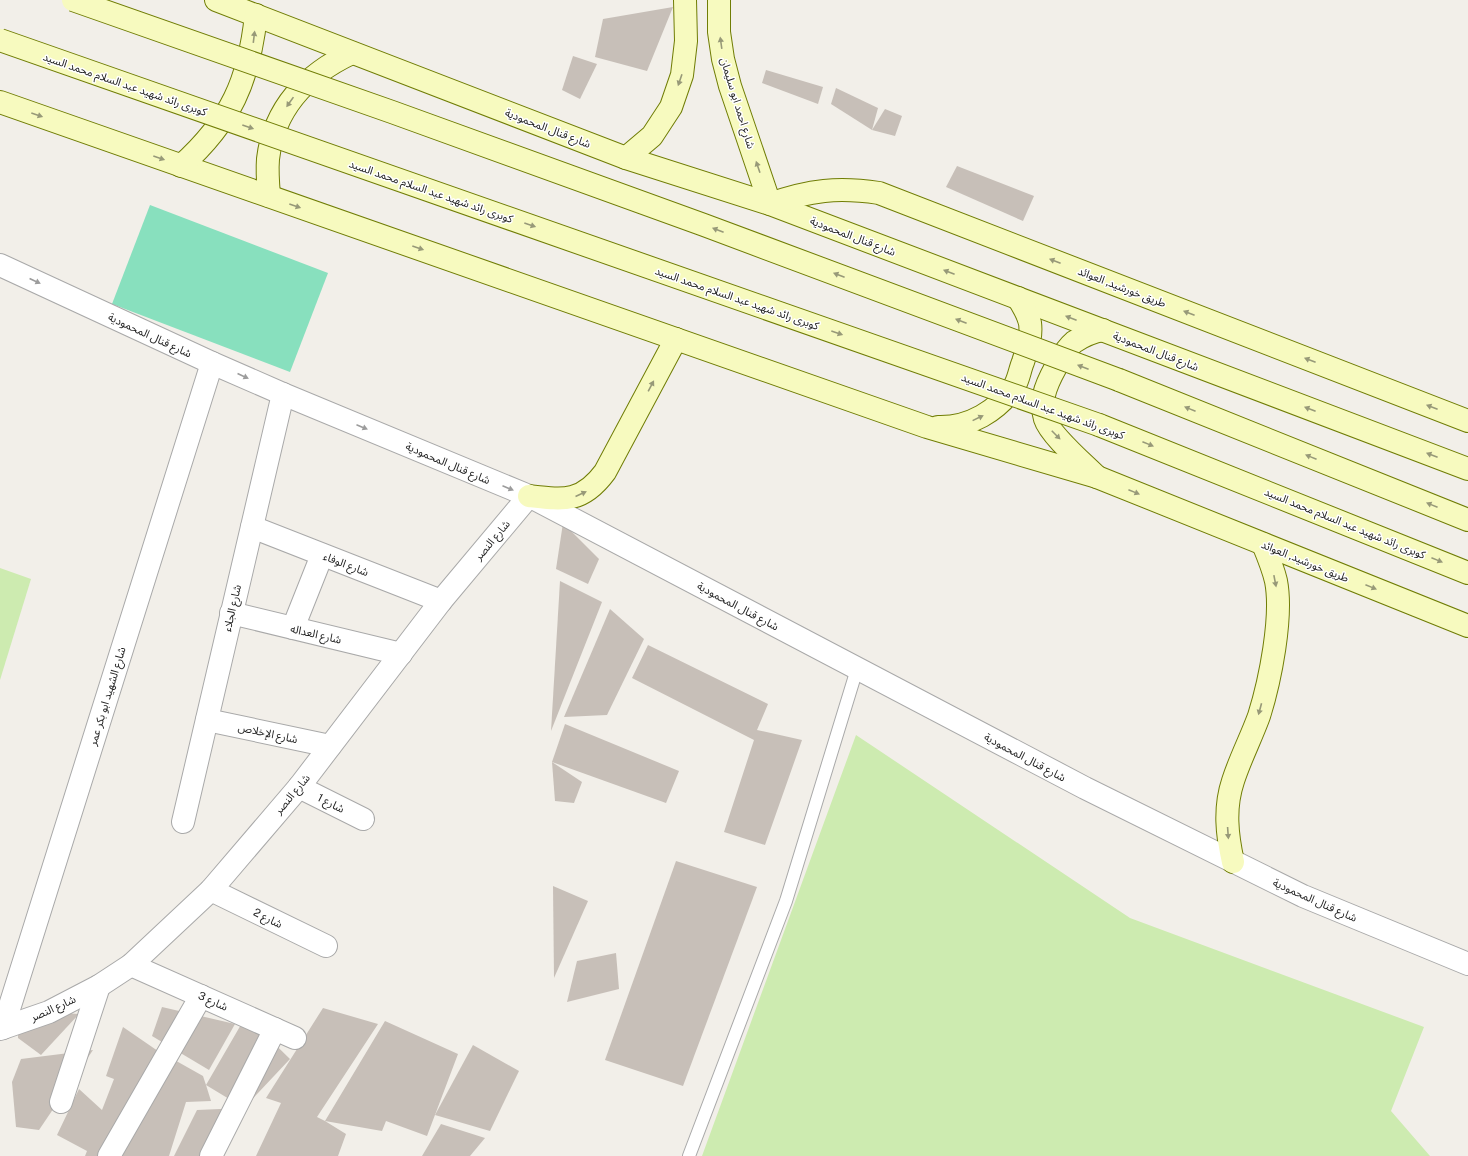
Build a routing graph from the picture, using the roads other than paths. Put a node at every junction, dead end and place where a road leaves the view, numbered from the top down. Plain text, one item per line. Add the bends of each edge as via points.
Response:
1 (74, 0) edge
2 (216, 0) edge
3 (686, 0) edge
4 (719, 0) edge
5 (240, 8) edge
6 (0, 40) edge
7 (352, 52) junction
8 (0, 102) edge
9 (626, 158) junction
10 (181, 166) junction
11 (269, 196) junction
12 (770, 204) junction
13 (0, 265) edge
14 (1018, 298) junction
15 (1102, 330) junction
16 (676, 339) junction
17 (212, 363) junction
18 (283, 394) junction
19 (1468, 421) edge
20 (927, 427) junction
21 (1468, 469) edge
22 (1097, 478) junction
23 (529, 496) junction
24 (1468, 520) edge
25 (252, 527) junction
26 (1263, 544) junction
27 (322, 554) junction
28 (1468, 572) edge
29 (441, 602) junction
30 (231, 613) junction
31 (1468, 626) edge
32 (293, 628) junction
33 (401, 654) junction
34 (857, 668) junction
35 (207, 720) junction
36 (330, 746) junction
37 (299, 787) junction
38 (363, 819) dead end
39 (183, 822) dead end
40 (1233, 862) junction
41 (211, 890) junction
42 (326, 946) dead end
43 (1468, 964) edge
44 (131, 965) junction
45 (100, 986) junction
46 (201, 996) junction
47 (1, 1028) edge
48 (275, 1029) junction
49 (295, 1038) dead end
50 (61, 1102) dead end
51 (109, 1156) edge
52 (211, 1156) edge
53 (689, 1156) edge

24 -> 1 main road, bridge via 1119,380 690,220
2 - 5 main road, شارع قنال المحمودية
3 -> 9 main road via 686,41 682,75 671,107 652,136
12 -> 4 main road, شارع احمد ابو سليمان via 723,59 719,32
5 - 7 main road, شارع قنال المحمودية
10 -> 5 main road via 212,135 235,98 246,71 253,43
6 -> 28 main road, كوبرى رائد شهيد عبد السلام محمد السيد, bridge via 1099,425
7 - 9 main road, شارع قنال المحمودية
7 -> 11 main road via 315,74 287,106 278,122 268,159
8 -> 10 main road
9 - 12 main road, شارع قنال المحمودية
10 - 11 main road
11 -> 16 main road
14 -> 12 main road, شارع قنال المحمودية
19 -> 12 main road, طريق خورشيد, العوائد via 879,192 837,189 814,192
13 -> 17 street, شارع قنال المحمودية
15 -> 14 main road, شارع قنال المحمودية
20 -> 14 main road via 965,424 982,416 995,407 1016,383 1030,342 1030,323
21 -> 15 main road, شارع قنال المحمودية
15 -> 22 main road via 1082,337 1063,354 1044,395 1043,408 1045,420 1051,430
16 - 20 main road
23 -> 16 main road via 566,499 585,492 598,481
17 -> 18 street, شارع قنال المحمودية
17 - 47 street, شارع الشهيد ابو بكر عمر
18 -> 23 street, شارع قنال المحمودية
18 - 25 street, شارع الجلاء
20 - 22 main road
22 -> 26 main road, طريق خورشيد, العوائد
23 - 29 street, شارع النصر
23 - 34 street, شارع قنال المحمودية
25 - 27 street, شارع الوفاء
25 - 30 street, شارع الجلاء
26 -> 31 main road, طريق خورشيد, العوائد
26 -> 40 main road via 1276,582 1277,615 1268,682 1258,716 1236,770 1229,797 1228,840
27 - 29 street, شارع الوفاء
27 - 32 street
29 - 33 street, شارع النصر
30 - 32 street, شارع العداله
30 - 35 street, شارع الجلاء
32 - 33 street, شارع العداله
33 - 36 street, شارع النصر
34 - 40 street, شارع قنال المحمودية via 1085,788
34 - 53 lane via 786,901
35 - 36 street, شارع الإخلاص
35 - 39 street, شارع الجلاء
36 - 37 street, شارع النصر
37 - 38 street, شارع 1
37 - 41 street, شارع النصر
40 - 43 street, شارع قنال المحمودية via 1303,896
41 - 42 street, شارع 2
41 - 44 street, شارع النصر
44 - 45 street, شارع النصر
44 - 46 street, شارع 3
45 - 47 street, شارع النصر via 49,1012
45 - 50 street
46 - 48 street, شارع 3
46 - 51 street
48 - 49 street, شارع 3
48 - 52 street

